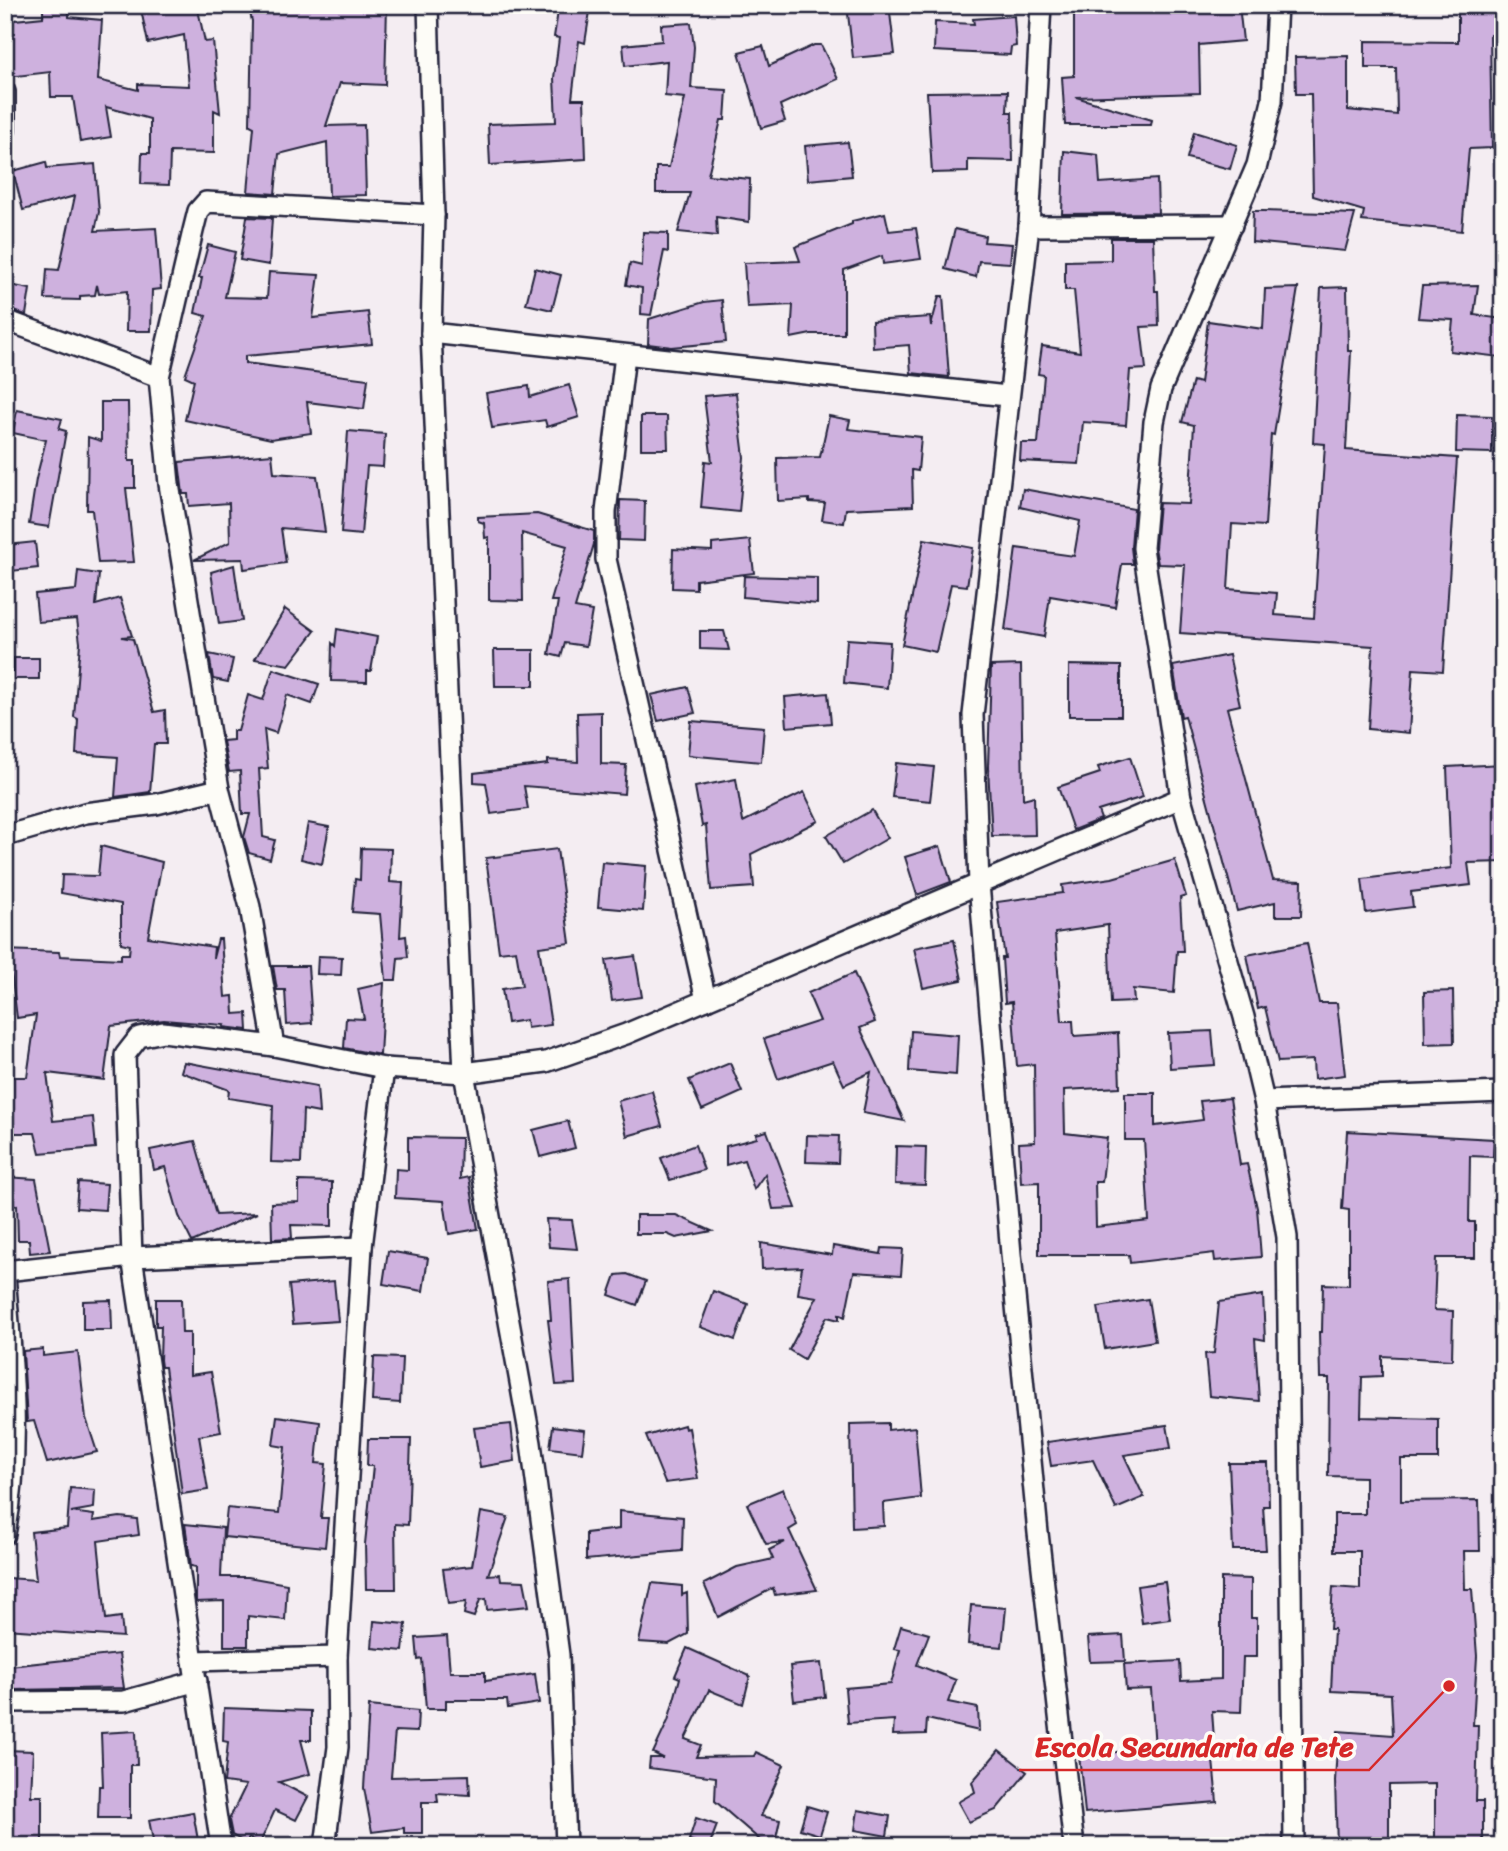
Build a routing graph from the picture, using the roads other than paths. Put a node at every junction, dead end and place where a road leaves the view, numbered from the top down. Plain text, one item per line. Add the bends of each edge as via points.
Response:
1 (428, 5) edge
2 (1041, 5) edge
3 (1277, 5) edge
4 (5, 92) edge
5 (5, 130) edge
6 (434, 215) junction
7 (1232, 225) junction
8 (1029, 226) junction
9 (5, 320) edge
10 (431, 332) junction
11 (625, 355) junction
12 (159, 377) junction
13 (1007, 396) junction
14 (219, 789) junction
15 (1181, 798) junction
16 (5, 836) edge
17 (979, 884) junction
18 (706, 1000) junction
19 (274, 1046) junction
20 (384, 1068) junction
21 (464, 1073) junction
22 (1503, 1092) edge
23 (1264, 1101) junction
24 (362, 1247) junction
25 (132, 1257) junction
26 (5, 1273) edge
27 (5, 1534) edge
28 (337, 1657) junction
29 (192, 1661) junction
30 (197, 1681) junction
31 (5, 1702) edge
32 (221, 1846) edge
33 (325, 1846) edge
34 (566, 1846) edge
35 (1074, 1846) edge
36 (1294, 1846) edge

1 - 6 street
2 - 8 street
3 - 7 street via 1266,131
4 - 5 street
6 - 10 street
6 - 12 street via 206,202 195,221
7 - 8 street
7 - 15 street via 1161,389 1154,422 1143,548
8 - 13 street
9 - 12 street
10 - 11 street
10 - 21 street
11 - 13 street
11 - 18 street via 606,512 606,559
12 - 14 street via 169,484
13 - 17 street via 973,715
14 - 16 street via 156,804 85,813
14 - 19 street via 250,907
15 - 17 street
15 - 23 street
17 - 18 street
17 - 35 street via 1038,1533
18 - 21 street via 546,1062
19 - 20 street
19 - 25 street via 163,1032 139,1037 131,1045 125,1055
20 - 21 street
20 - 24 street
21 - 34 street via 534,1469 559,1655
22 - 23 street
23 - 36 street via 1287,1237
24 - 25 street
24 - 28 street
25 - 26 street
25 - 29 street
26 - 27 street via 16,1416
28 - 29 street
28 - 33 street via 338,1747
29 - 30 street
30 - 31 street via 124,1701
30 - 32 street

